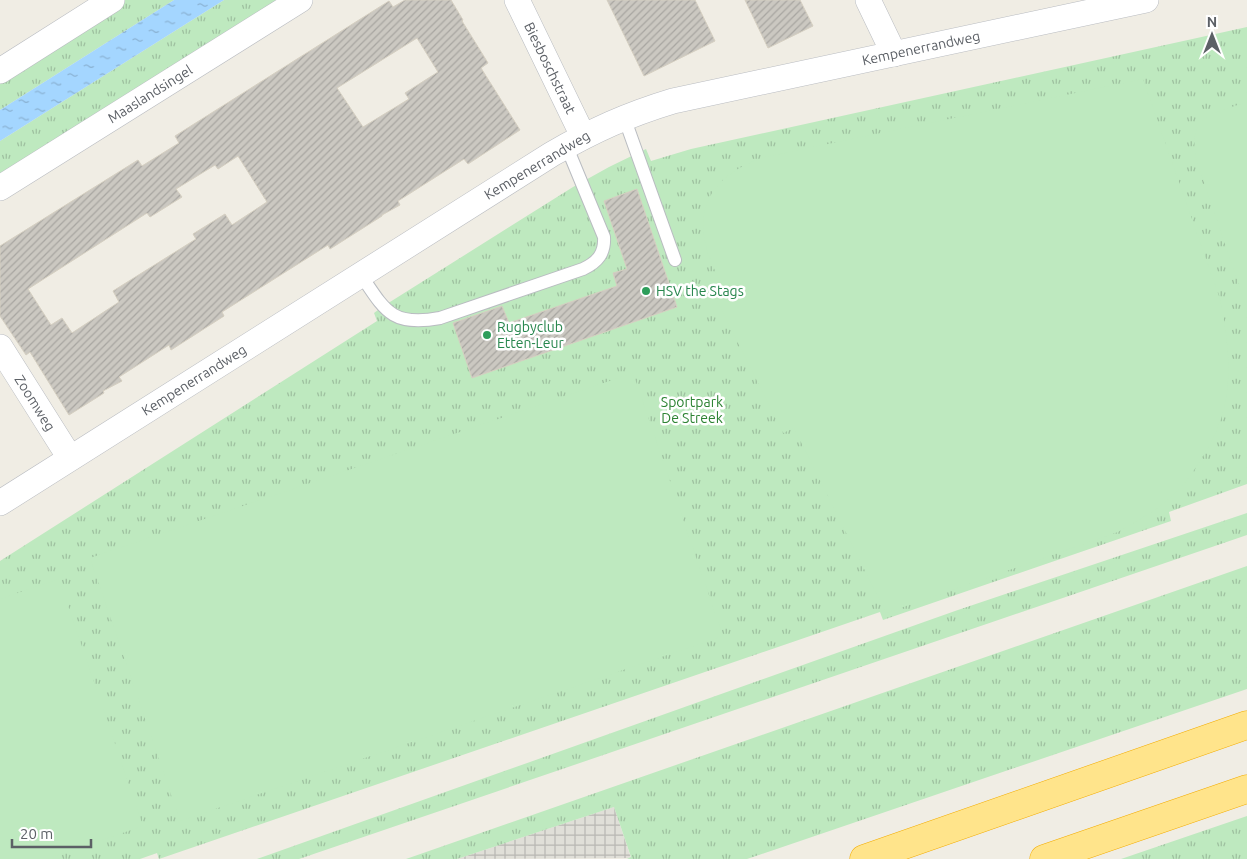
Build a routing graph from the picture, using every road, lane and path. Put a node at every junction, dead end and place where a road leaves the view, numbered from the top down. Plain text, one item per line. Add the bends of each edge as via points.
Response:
1 (112, 0) edge
2 (300, 0) edge
3 (517, 0) edge
4 (868, 0) edge
5 (1134, 1) edge
6 (894, 54) junction
7 (0, 70) edge
8 (624, 117) junction
9 (575, 141) junction
10 (0, 188) edge
11 (675, 260) dead end
12 (361, 275) junction
13 (0, 347) edge
14 (70, 458) junction
15 (0, 503) edge
16 (1247, 725) edge
17 (1247, 789) edge
18 (864, 859) edge
19 (1044, 859) edge

1 - 7 street
2 - 10 street, Maaslandsingel
3 - 9 street, Biesboschstraat
4 - 6 street
5 - 6 street, Kempenerrandweg
6 - 8 street, Kempenerrandweg via 673,101
8 - 9 street, Kempenerrandweg
8 - 11 lane
9 - 12 street, Kempenerrandweg
9 - 12 lane via 604,237 604,248 594,263 423,322 393,316 382,307
12 - 14 street, Kempenerrandweg
13 - 14 street, Zoomweg
14 - 15 street, Kempenerrandweg
16 - 18 highway
17 - 19 highway

